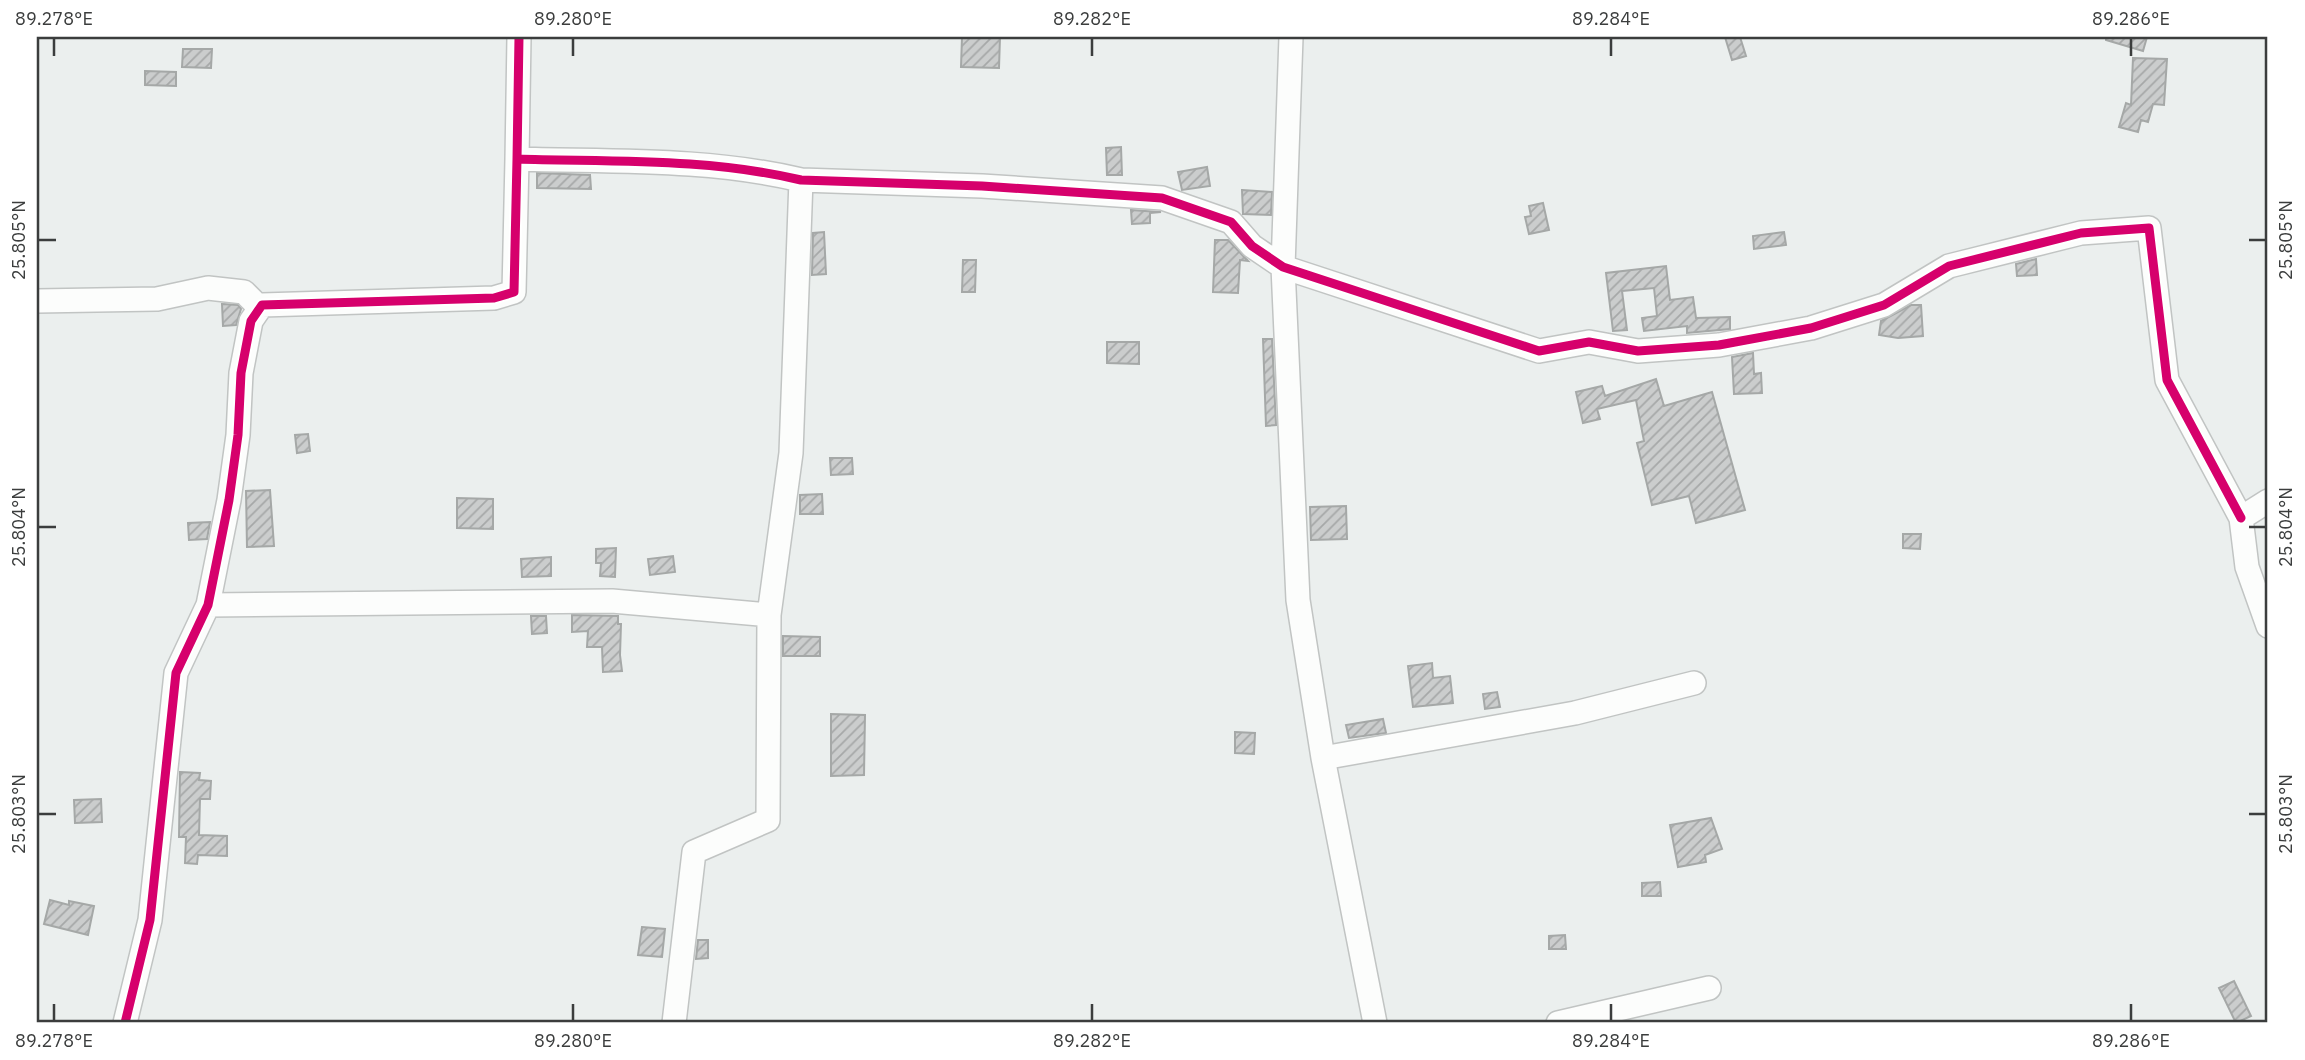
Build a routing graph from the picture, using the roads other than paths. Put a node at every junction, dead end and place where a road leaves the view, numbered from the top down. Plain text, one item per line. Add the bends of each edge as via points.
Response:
1 (519, 37) edge
2 (1290, 37) edge
3 (517, 159) junction
4 (801, 180) junction
5 (1283, 267) junction
6 (37, 301) edge
7 (262, 305) junction
8 (2268, 501) edge
9 (2241, 518) junction
10 (208, 605) junction
11 (769, 615) junction
12 (2268, 626) edge
13 (1694, 683) dead end
14 (1323, 758) junction
15 (1709, 988) dead end
16 (125, 1023) edge
17 (674, 1023) edge
18 (1375, 1023) edge
19 (1558, 1023) edge

1 - 3 street
2 - 5 street
3 - 4 street via 691,164
3 - 7 street via 514,292 495,298
4 - 5 street via 1162,198 1231,222 1252,247
4 - 11 street via 791,453
5 - 9 street via 1539,351 1589,342 1638,351 1719,345 1811,328 1884,305 1949,266 2081,233 2149,228 2167,380
5 - 14 street via 1298,600
6 - 7 street via 158,299 208,288 244,292
7 - 10 street via 251,321 243,360 229,500
8 - 9 street
9 - 12 street via 2247,567
10 - 11 street via 612,601
10 - 16 street via 176,673 150,920
11 - 17 street via 768,820 694,852
13 - 14 street via 1575,713
14 - 18 street
15 - 19 street

